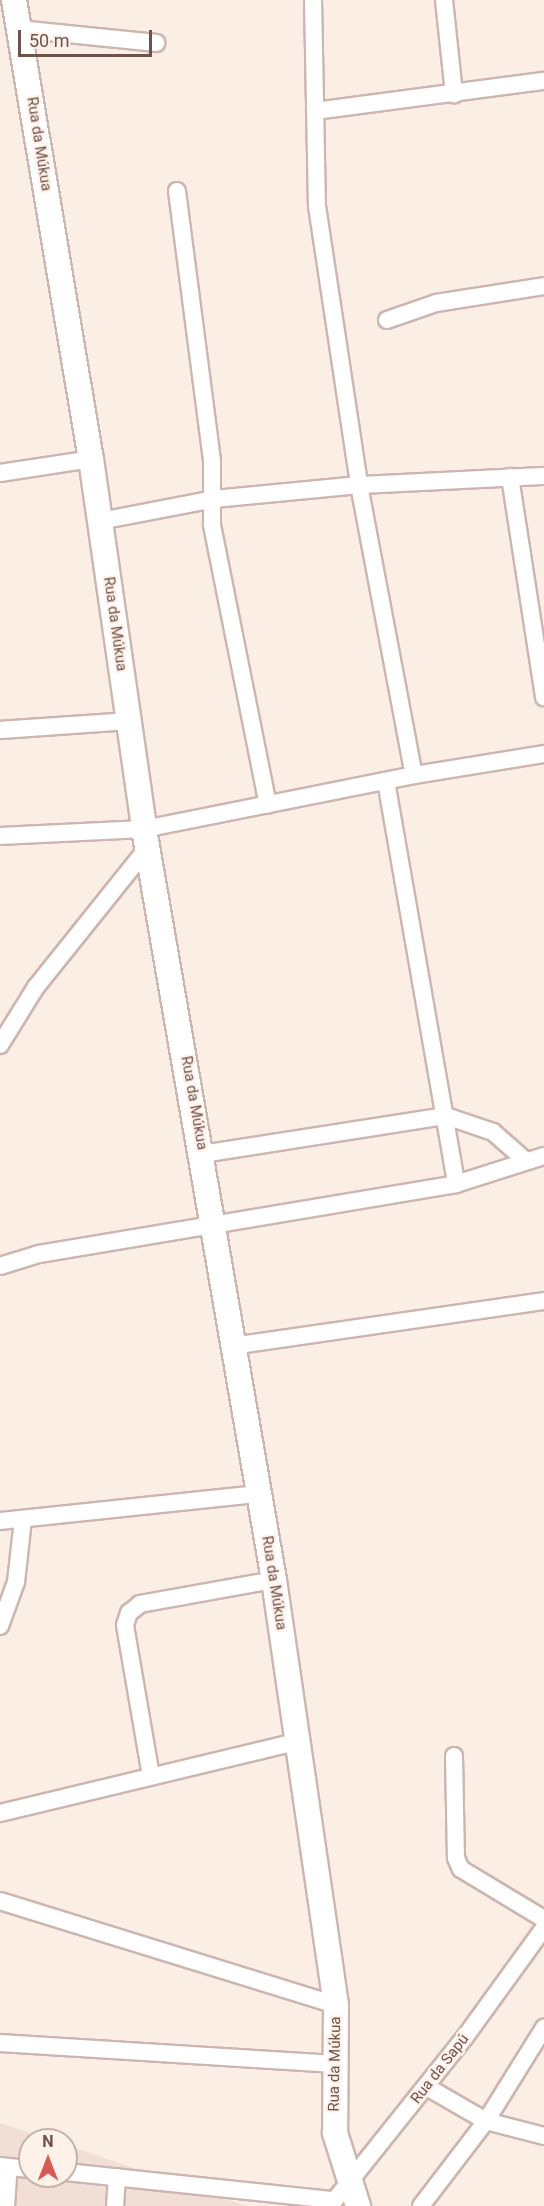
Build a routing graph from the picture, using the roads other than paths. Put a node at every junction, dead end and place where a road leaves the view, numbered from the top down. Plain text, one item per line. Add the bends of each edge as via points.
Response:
1 (14, 0) edge
2 (313, 0) edge
3 (444, 0) edge
4 (19, 29) junction
5 (156, 43) dead end
6 (544, 81) edge
7 (454, 94) junction
8 (315, 111) junction
9 (177, 191) dead end
10 (544, 286) edge
11 (387, 320) dead end
12 (91, 459) junction
13 (0, 473) edge
14 (544, 476) edge
15 (510, 477) junction
16 (359, 485) junction
17 (214, 499) junction
18 (100, 521) junction
19 (544, 697) edge
20 (129, 721) junction
21 (0, 730) edge
22 (544, 754) edge
23 (414, 775) junction
24 (387, 781) junction
25 (268, 804) junction
26 (0, 836) edge
27 (147, 837) junction
28 (0, 1045) edge
29 (446, 1116) junction
30 (202, 1154) junction
31 (544, 1156) edge
32 (526, 1161) junction
33 (456, 1184) junction
34 (210, 1226) junction
35 (0, 1266) edge
36 (544, 1301) edge
37 (232, 1346) junction
38 (258, 1494) junction
39 (23, 1520) junction
40 (0, 1521) edge
41 (274, 1580) junction
42 (0, 1626) edge
43 (299, 1741) junction
44 (454, 1756) dead end
45 (151, 1776) junction
46 (0, 1813) edge
47 (0, 1901) edge
48 (544, 1919) edge
49 (544, 1928) edge
50 (336, 2005) junction
51 (544, 2028) edge
52 (0, 2043) edge
53 (538, 2051) edge
54 (335, 2064) junction
55 (427, 2087) junction
56 (486, 2121) junction
57 (544, 2136) edge
58 (5, 2166) edge
59 (78, 2173) edge
60 (117, 2177) junction
61 (338, 2196) edge
62 (6, 2206) edge
63 (115, 2206) edge
64 (358, 2206) edge
65 (421, 2206) edge

1 - 4 street, Rua da Múkua
2 - 8 street
3 - 7 street
4 - 5 street
4 - 12 street, Rua da Múkua
6 - 7 street
7 - 8 street
8 - 16 street via 317,206
9 - 17 street
10 - 11 street via 436,303
12 - 13 street
12 - 18 street, Rua da Múkua
14 - 15 street
15 - 16 street
15 - 19 street
16 - 17 street
16 - 23 street
17 - 18 street
17 - 25 street via 212,525
18 - 20 street, Rua da Múkua
20 - 21 street
20 - 27 street, Rua da Múkua
22 - 23 street
23 - 24 street
24 - 25 street
24 - 29 street
25 - 27 street
26 - 27 street
27 - 28 street via 49,970
27 - 30 street, Rua da Múkua
29 - 30 street
29 - 32 street via 493,1132
29 - 33 street
30 - 34 street, Rua da Múkua
31 - 32 street
32 - 33 street
33 - 34 street
34 - 35 street via 39,1254
34 - 37 street, Rua da Múkua
36 - 37 street
37 - 38 street, Rua da Múkua
38 - 39 street
38 - 41 street, Rua da Múkua
39 - 40 street
39 - 42 street via 16,1582
41 - 43 street, Rua da Múkua
41 - 45 street via 140,1604 129,1613 125,1625
43 - 45 street
43 - 50 street, Rua da Múkua
44 - 48 street via 456,1858 461,1869
45 - 46 street
47 - 50 street
49 - 55 street, Rua da Sapú
50 - 54 street, Rua da Múkua
51 - 53 street
52 - 54 street
53 - 56 street
54 - 61 street, Rua da Múkua
55 - 56 street
55 - 61 street, Rua da Sapú
56 - 57 street
56 - 65 street
58 - 62 street
59 - 60 street
60 - 61 street
60 - 63 street
61 - 64 street, Rua da Múkua

